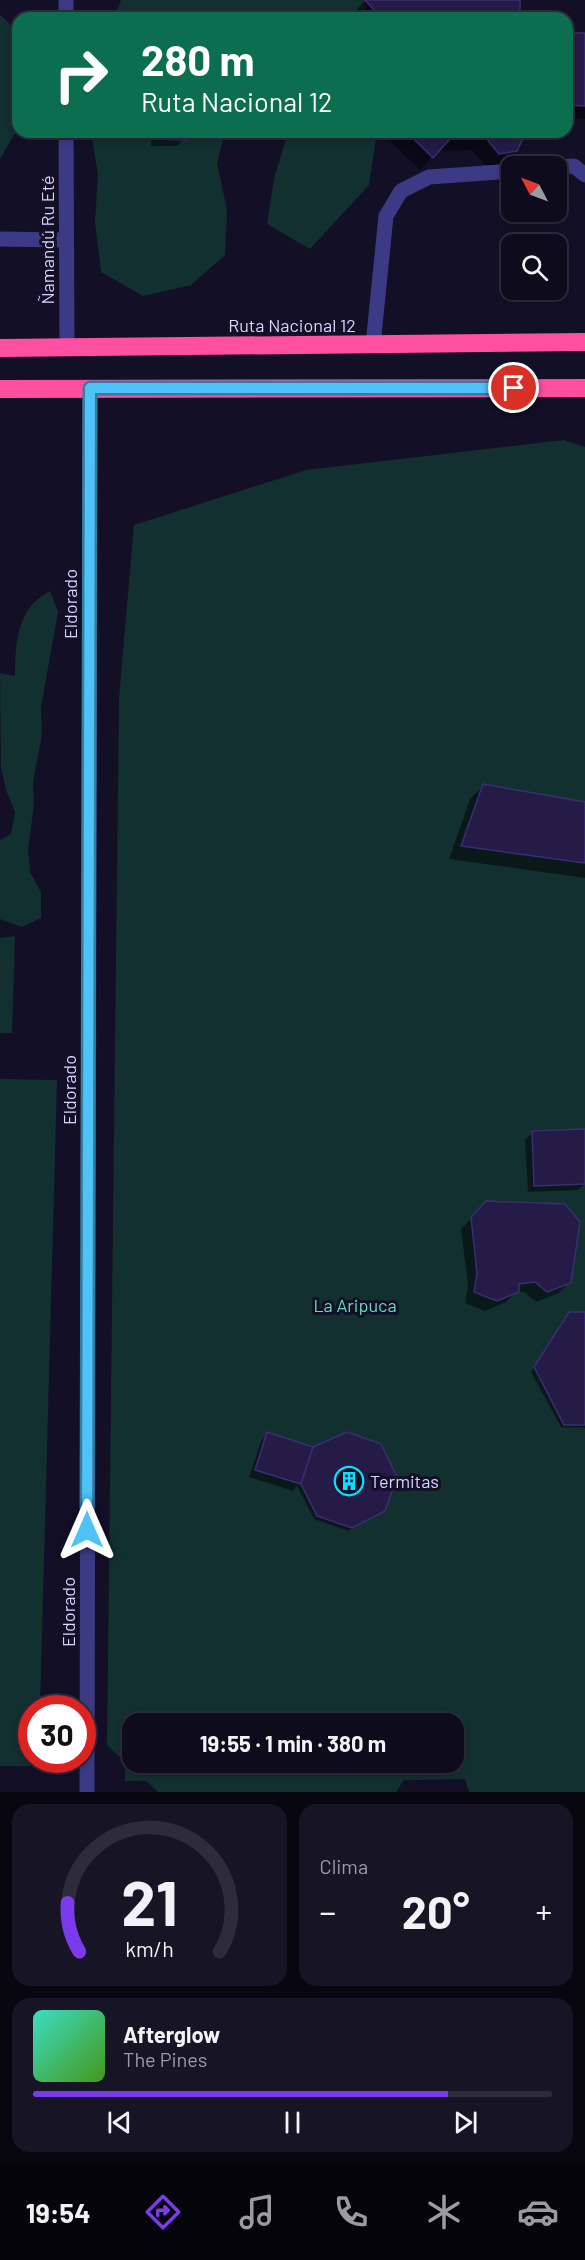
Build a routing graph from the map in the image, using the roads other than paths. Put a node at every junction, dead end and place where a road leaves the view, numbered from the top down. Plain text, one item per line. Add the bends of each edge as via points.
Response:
1 (66, 138) edge
2 (567, 166) edge
3 (501, 172) edge
4 (585, 175) edge
5 (0, 239) edge
6 (66, 240) junction
7 (585, 342) edge
8 (373, 345) junction
9 (67, 347) junction
10 (0, 348) edge
11 (90, 388) junction
12 (585, 388) edge
13 (0, 389) edge
14 (87, 1792) edge

1 - 6 street, Ñamandú Ru Eté
2 - 4 street via 574,166
3 - 8 street via 429,177 401,191 386,216
5 - 6 street
6 - 9 street, Ñamandú Ru Eté
7 - 8 highway, Ruta Nacional 12
8 - 9 highway, Ruta Nacional 12
9 - 10 highway, Ruta Nacional 12
11 - 12 highway
11 - 13 highway
11 - 14 street, Eldorado

